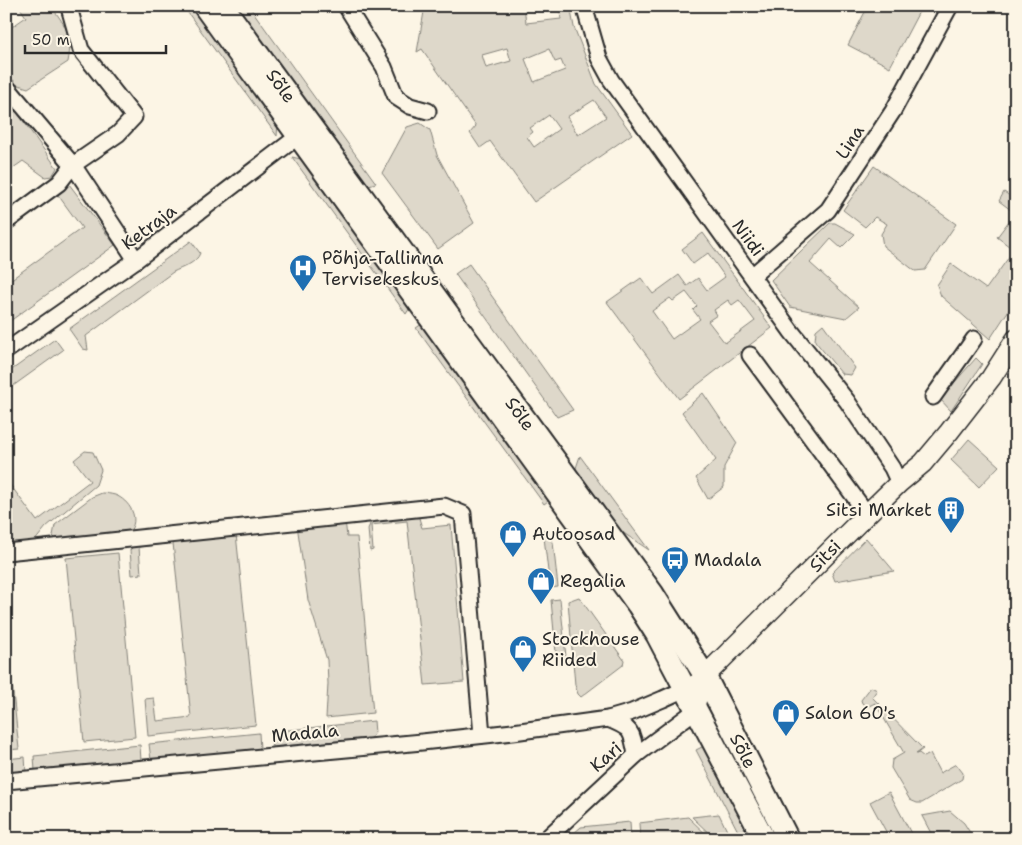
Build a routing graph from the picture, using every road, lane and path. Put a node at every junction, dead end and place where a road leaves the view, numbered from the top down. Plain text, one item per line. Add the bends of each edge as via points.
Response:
1 (204, 6) edge
2 (223, 6) edge
3 (346, 6) edge
4 (584, 6) edge
5 (950, 6) edge
6 (70, 10) dead end
7 (9, 96) edge
8 (428, 111) dead end
9 (304, 132) junction
10 (73, 165) junction
11 (6, 222) edge
12 (136, 260) junction
13 (752, 276) junction
14 (974, 339) dead end
15 (1016, 339) edge
16 (7, 350) edge
17 (750, 356) dead end
18 (933, 397) dead end
19 (899, 483) junction
20 (867, 514) junction
21 (6, 552) edge
22 (705, 676) junction
23 (685, 688) junction
24 (696, 710) junction
25 (608, 719) junction
26 (482, 735) junction
27 (636, 756) junction
28 (6, 781) edge
29 (546, 839) edge
30 (764, 839) edge
31 (788, 839) edge

1 - 9 main road, Sõle
2 - 9 main road, Sõle
3 - 8 street via 384,67 396,97 410,106
4 - 13 street, Niidi via 599,58 611,80
5 - 13 street, Lina via 893,111 828,210
6 - 10 street via 81,50 134,117 118,134
7 - 10 street
9 - 12 street, Ketraja
9 - 22 main road, Sõle via 653,594
9 - 23 main road, Sõle via 638,604
10 - 11 street via 59,183
10 - 12 street
12 - 16 street, Ketraja
13 - 19 street, Niidi via 847,401
14 - 18 street
15 - 19 street, Sitsi via 991,378 949,432 923,463
17 - 20 street
19 - 20 street, Sitsi
20 - 22 street, Sitsi
21 - 26 street via 444,506 463,514
22 - 23 street, Madala
22 - 24 street
22 - 31 main road, Sõle
23 - 24 main road, Sõle
23 - 25 street, Madala
24 - 27 street, Kari
24 - 30 main road, Sõle
25 - 26 street, Madala
25 - 27 street via 626,726 633,738
26 - 28 street, Madala
27 - 29 street, Kari

